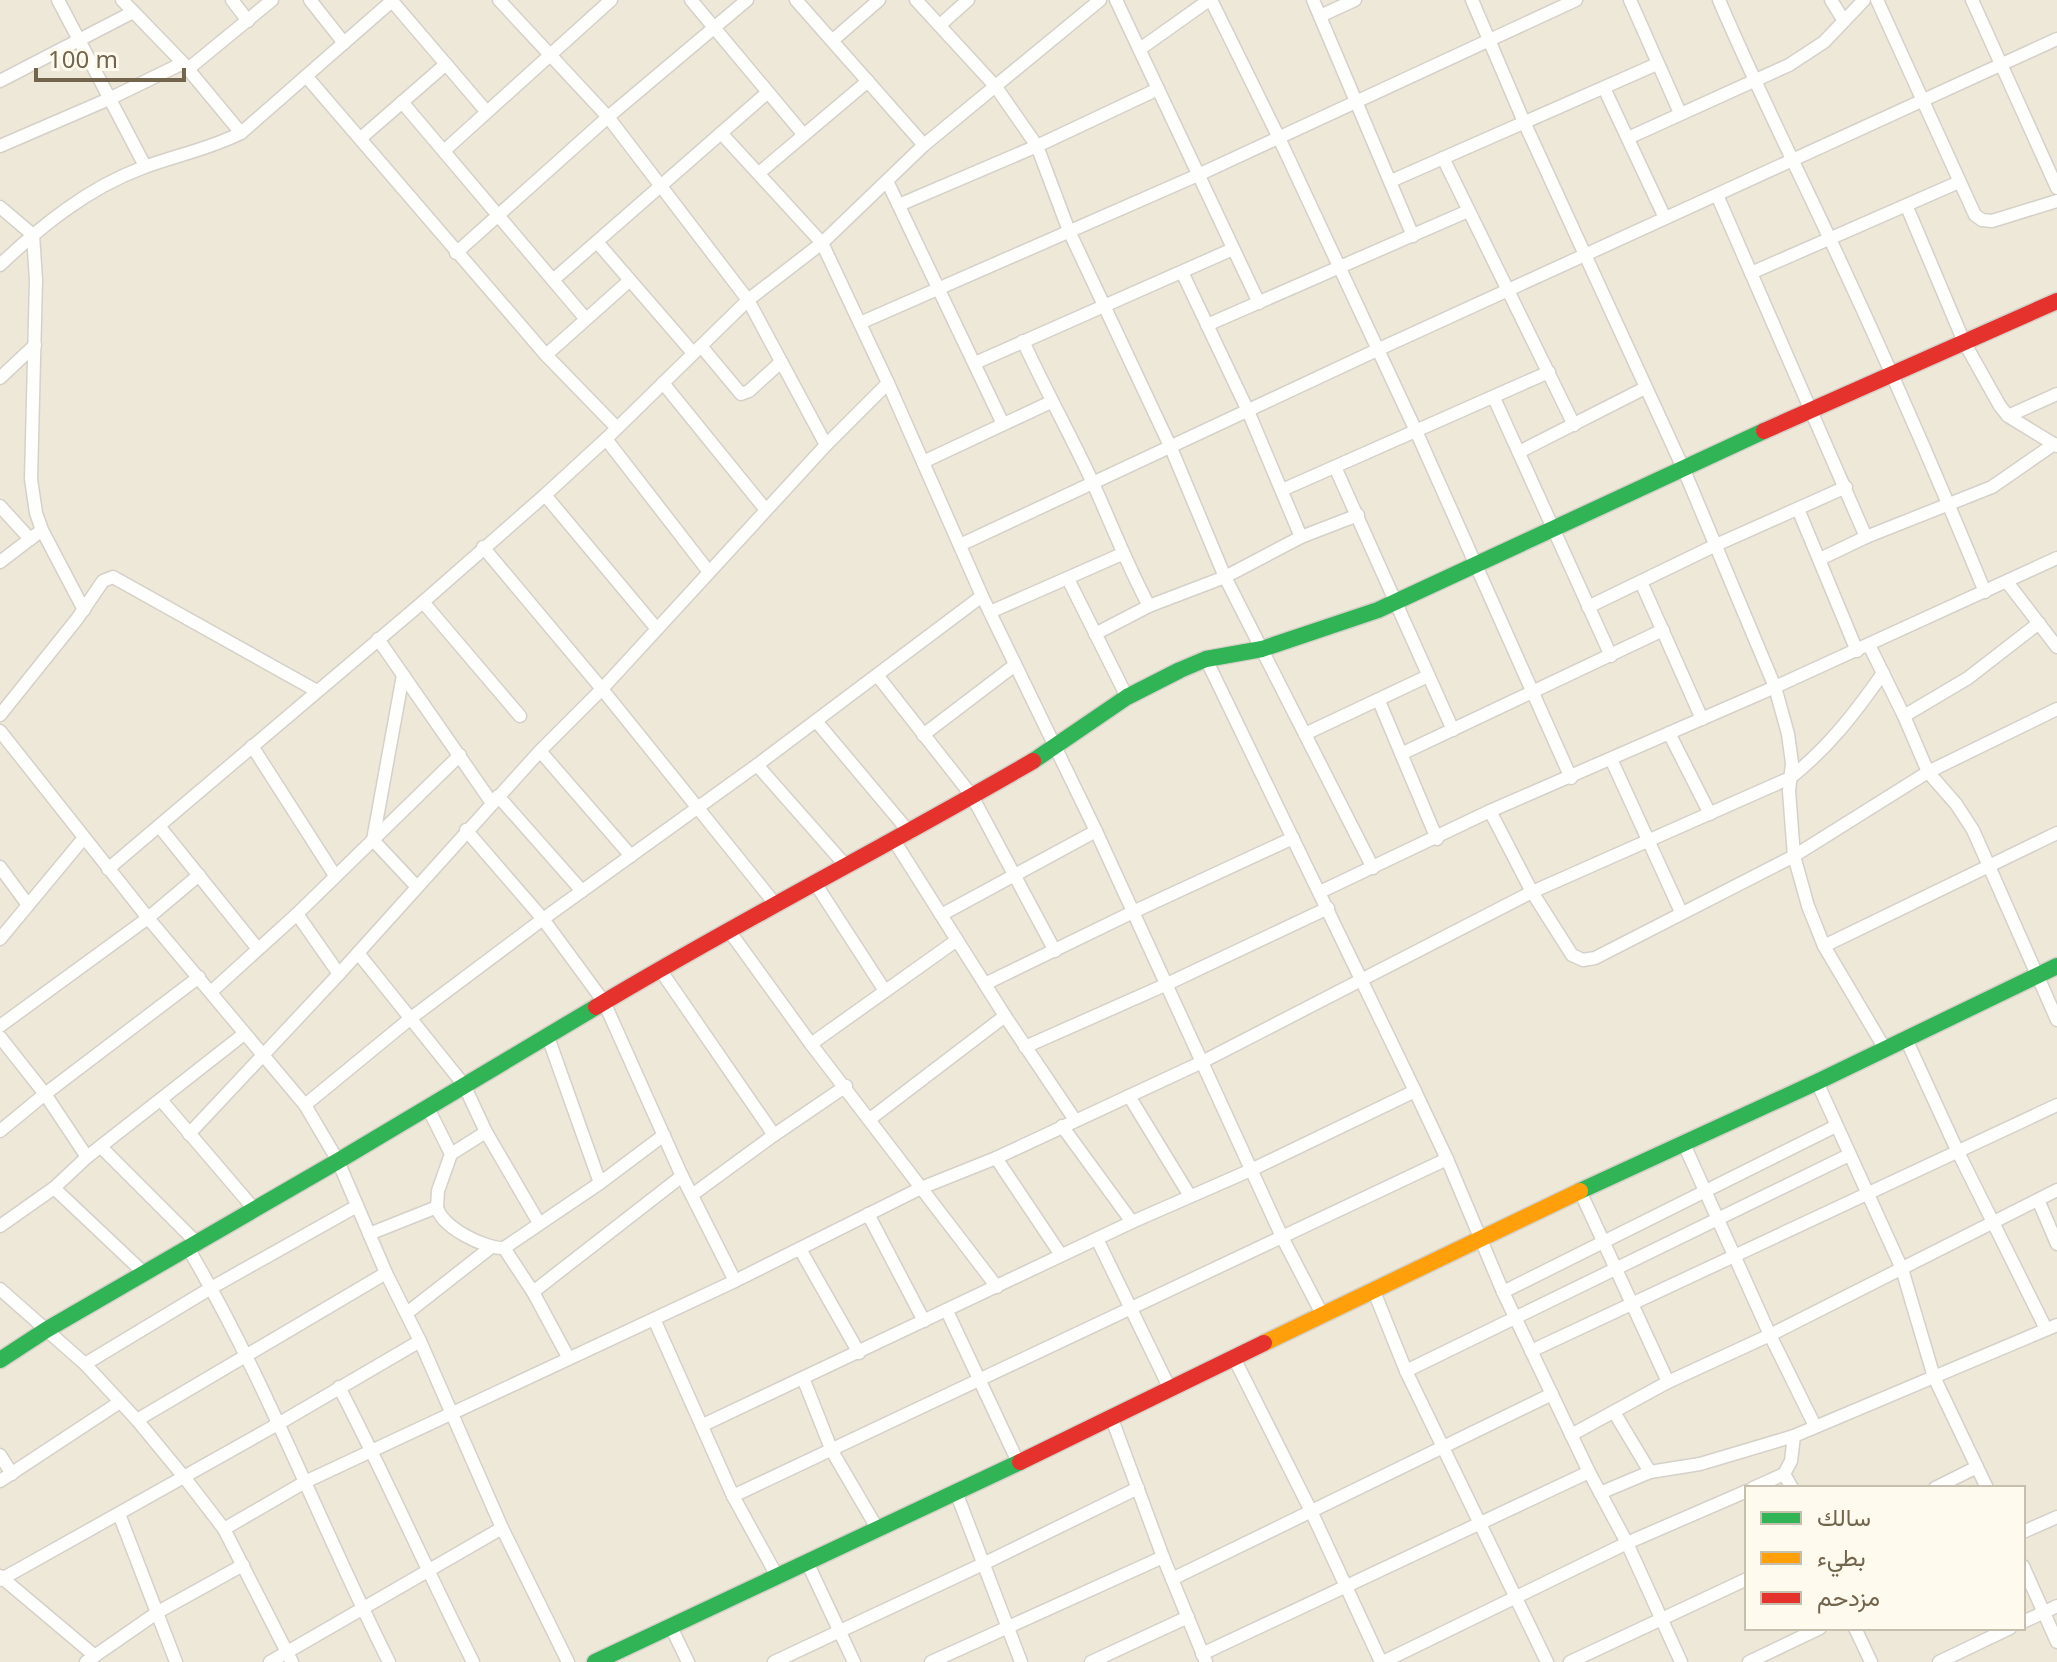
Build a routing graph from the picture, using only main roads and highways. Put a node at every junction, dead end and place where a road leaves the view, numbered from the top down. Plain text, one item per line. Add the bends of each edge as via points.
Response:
1 (2057, 301) edge
2 (2057, 966) edge
3 (0, 1360) edge
4 (595, 1662) edge

1 - 3 main road via 1810,409 1378,610 1262,649 1206,659 1127,697 1057,747 604,1002
2 - 4 main road

